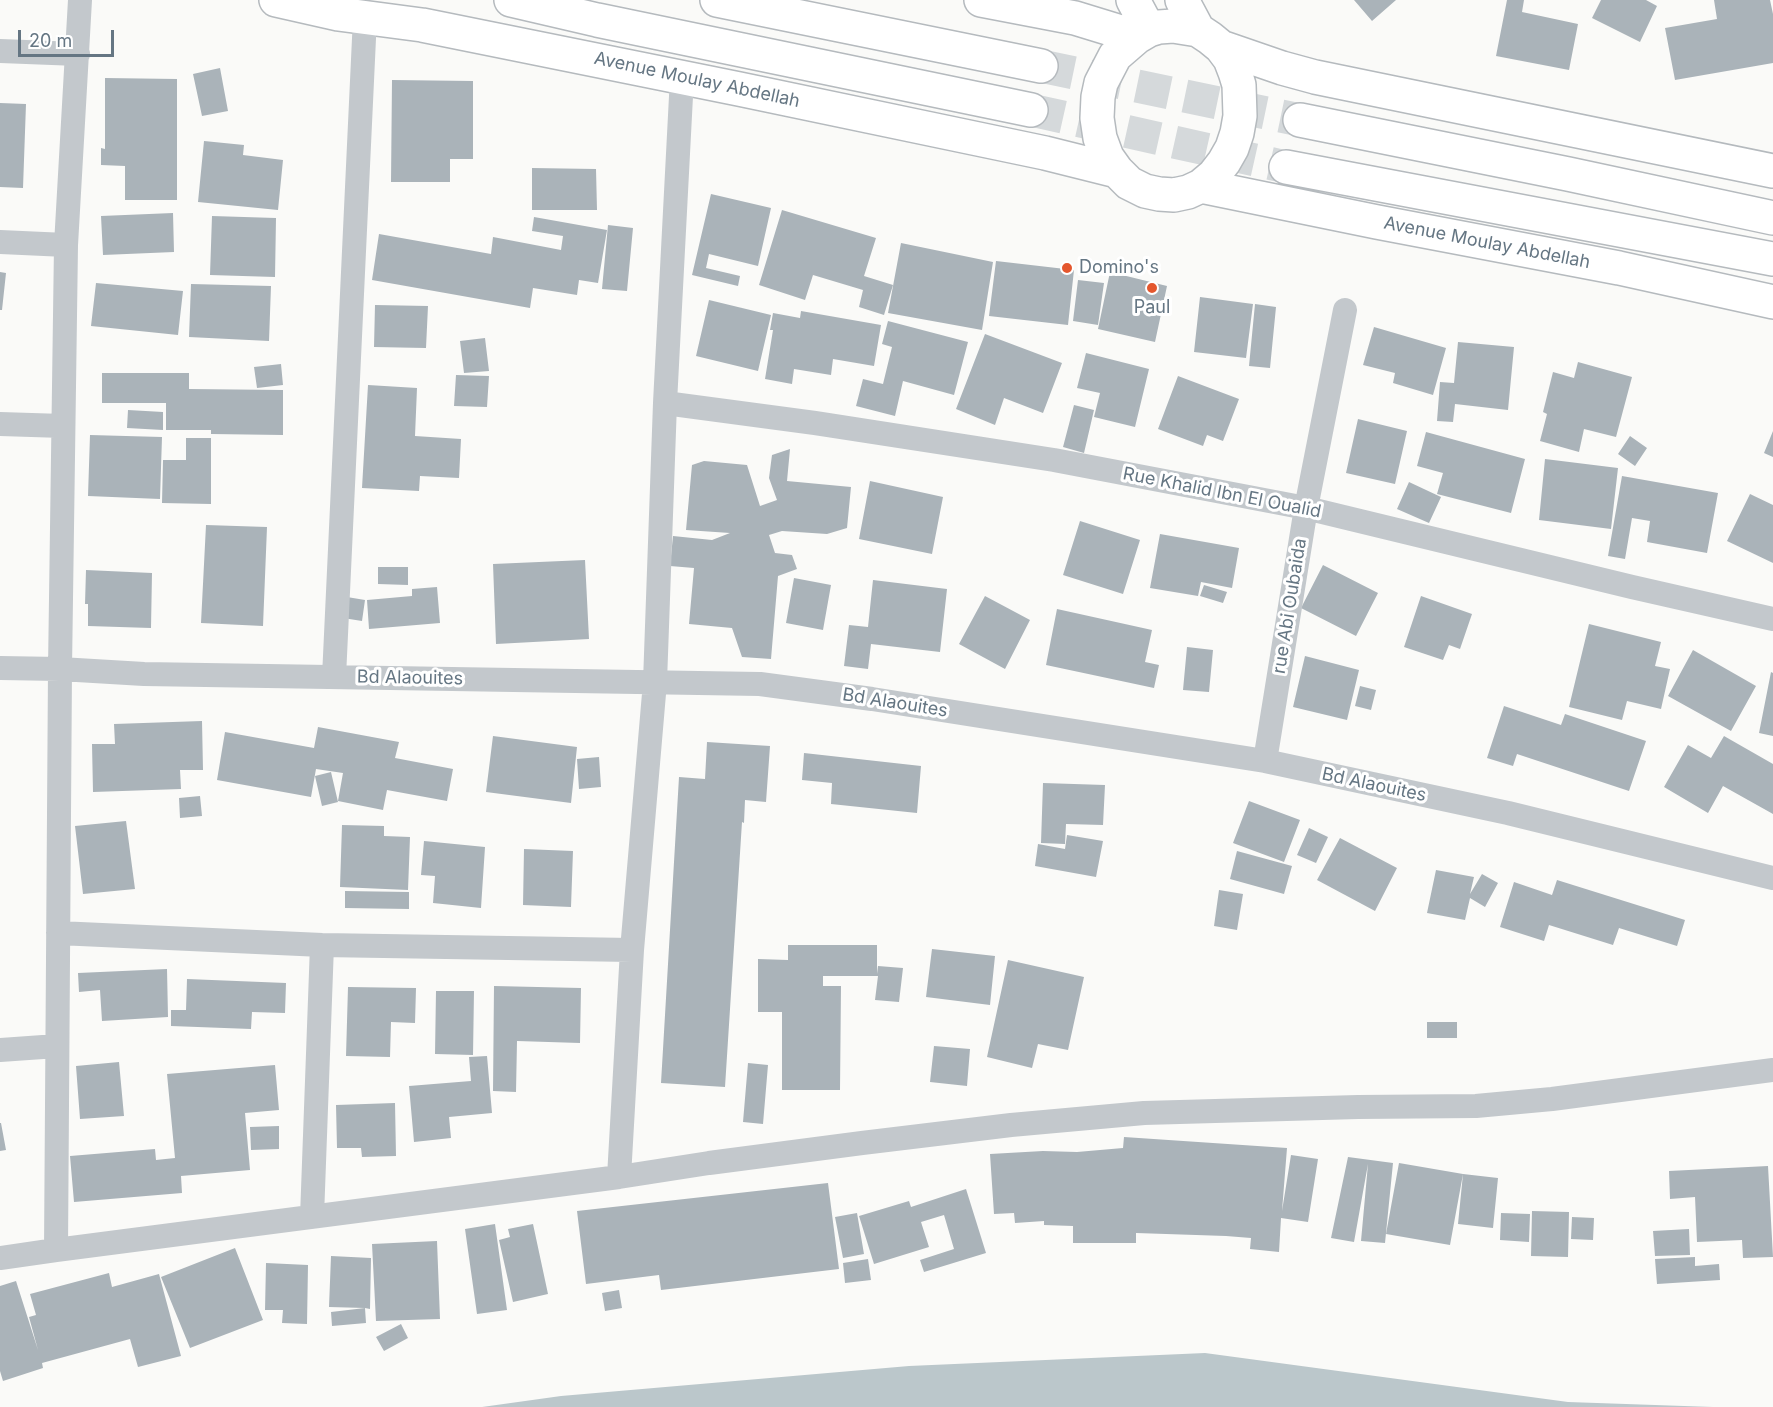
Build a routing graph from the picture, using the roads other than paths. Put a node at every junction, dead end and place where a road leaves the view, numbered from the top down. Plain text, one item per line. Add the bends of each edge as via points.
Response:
1 (80, 0) edge
2 (276, 0) edge
3 (511, 0) edge
4 (717, 0) edge
5 (981, 0) edge
6 (1133, 0) edge
7 (1182, 0) edge
8 (365, 17) junction
9 (1143, 34) junction
10 (1209, 39) junction
11 (0, 51) edge
12 (78, 54) junction
13 (1041, 66) tunnel mouth
14 (682, 77) junction
15 (1031, 110) tunnel mouth
16 (1300, 120) tunnel mouth
17 (1286, 167) tunnel mouth
18 (1117, 171) junction
19 (1773, 171) edge
20 (1202, 186) junction
21 (1773, 218) edge
22 (0, 242) edge
23 (66, 245) junction
24 (1773, 259) edge
25 (1773, 302) edge
26 (1346, 310) dead end
27 (665, 403) junction
28 (0, 424) edge
29 (63, 426) junction
30 (1306, 508) junction
31 (1773, 619) edge
32 (0, 668) edge
33 (60, 669) junction
34 (334, 677) junction
35 (656, 682) junction
36 (1265, 761) junction
37 (1773, 878) edge
38 (58, 933) junction
39 (322, 945) junction
40 (632, 950) junction
41 (57, 1046) junction
42 (0, 1050) edge
43 (1773, 1070) edge
44 (619, 1177) junction
45 (312, 1217) junction
46 (56, 1250) junction
47 (0, 1258) edge

1 - 12 street
2 - 8 main road, Avenue Moulay Abdellah
3 - 15 main road
4 - 13 main road
5 - 9 main road
6 - 9 main road
7 - 10 main road
8 - 14 main road, Avenue Moulay Abdellah
8 - 34 street
9 - 10 main road via 1173,26
9 - 18 main road via 1115,56 1098,98 1100,138
10 - 19 main road via 1315,77
10 - 20 main road via 1230,59 1239,85 1240,116 1224,162
11 - 12 street
12 - 23 street
14 - 18 main road, Avenue Moulay Abdellah
14 - 27 street
16 - 21 main road
17 - 24 main road, Avenue Moulay Abdellah
18 - 20 main road via 1130,183 1159,194 1174,195
20 - 25 main road, Avenue Moulay Abdellah
22 - 23 street
23 - 29 street
26 - 30 street, rue Abi Oubaida
27 - 30 street, Rue Khalid Ibn El Oualid via 1054,460
27 - 35 street
28 - 29 street
29 - 33 street
30 - 31 street, Rue Khalid Ibn El Oualid
30 - 36 street, rue Abi Oubaida
32 - 33 street, Bd Alaouites
33 - 34 street, Bd Alaouites
33 - 38 street
34 - 35 street, Bd Alaouites
35 - 36 street, Bd Alaouites via 760,684
35 - 40 street
36 - 37 street, Bd Alaouites via 1508,813
38 - 39 street
38 - 41 street
39 - 40 street
39 - 45 street
40 - 44 street
41 - 42 street
41 - 46 street
43 - 44 street via 1476,1106 1144,1113 1023,1124
44 - 45 street
45 - 46 street
46 - 47 street

